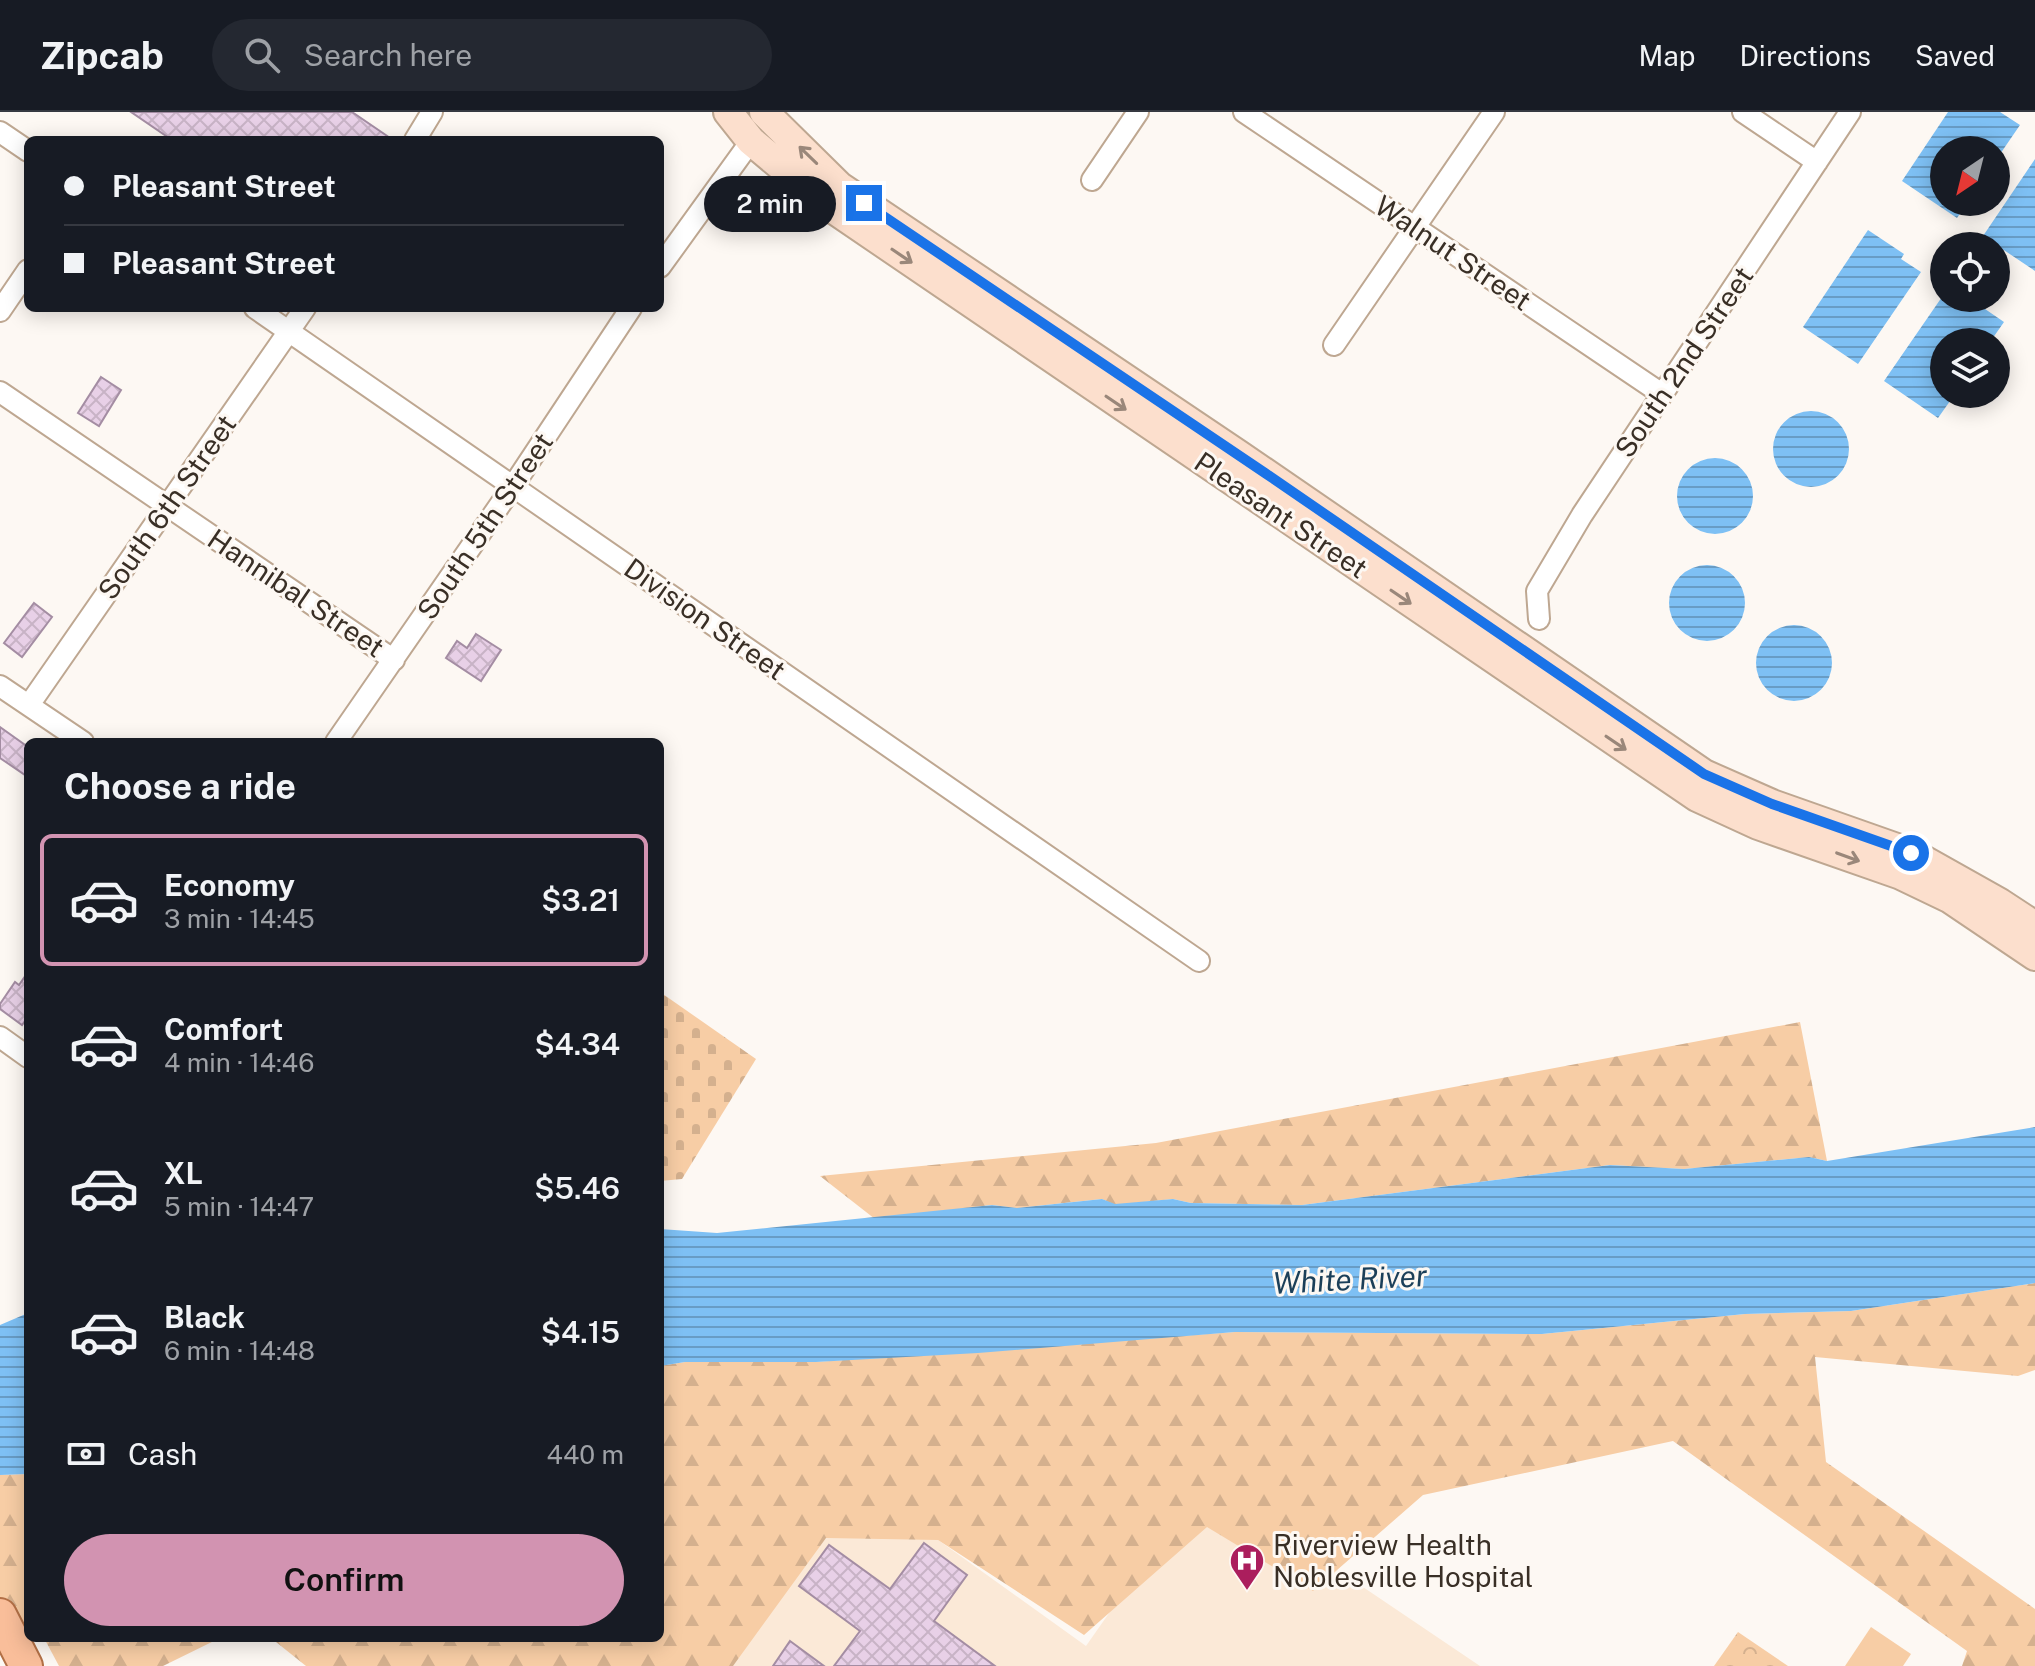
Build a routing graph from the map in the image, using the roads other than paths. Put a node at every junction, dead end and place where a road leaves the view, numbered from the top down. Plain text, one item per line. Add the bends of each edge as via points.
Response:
1 (432, 112) edge
2 (728, 112) edge
3 (764, 112) edge
4 (1138, 112) edge
5 (1244, 112) edge
6 (1494, 112) edge
7 (1743, 112) edge
8 (1850, 112) edge
9 (0, 132) edge
10 (417, 136) edge
11 (751, 141) junction
12 (24, 148) edge
13 (1817, 162) junction
14 (1092, 180) dead end
15 (1415, 228) junction
16 (664, 261) edge
17 (24, 276) edge
18 (0, 311) edge
19 (261, 312) edge
20 (302, 312) edge
21 (628, 312) edge
22 (289, 332) junction
23 (1334, 345) dead end
24 (0, 392) edge
25 (1662, 394) junction
26 (513, 486) junction
27 (168, 506) junction
28 (1539, 619) dead end
29 (394, 660) junction
30 (0, 686) edge
31 (29, 705) junction
32 (77, 738) edge
33 (339, 738) edge
34 (1993, 913) junction
35 (2035, 926) edge
36 (2035, 956) edge
37 (1199, 961) dead end
38 (0, 1037) edge
39 (24, 1054) edge
40 (0, 1615) edge
41 (26, 1665) edge

1 - 10 street
2 - 11 street, Pleasant Street
34 -> 3 street, Pleasant Street via 1911,853 1704,774 839,186
4 - 14 street
5 - 15 street, Walnut Street
6 - 15 street
7 - 13 street
8 - 13 street, South 2nd Street
9 - 12 street
11 - 16 street
11 -> 34 street, Pleasant Street via 829,206 1697,797
13 - 25 street, South 2nd Street
15 - 23 street
15 - 25 street, Walnut Street
17 - 18 street
19 - 22 street, Division Street
20 - 22 street, South 6th Street
21 - 26 street, South 5th Street
22 - 26 street, Division Street
22 - 27 street, South 6th Street
24 - 27 street, Hannibal Street
25 - 28 street, South 2nd Street via 1537,591
26 - 29 street, South 5th Street
26 - 37 street, Division Street
27 - 29 street, Hannibal Street
27 - 31 street, South 6th Street
29 - 33 street, South 5th Street
30 - 31 street
31 - 32 street
34 - 35 street, Pleasant Street
34 - 36 street, Pleasant Street
38 - 39 street
40 - 41 main road

